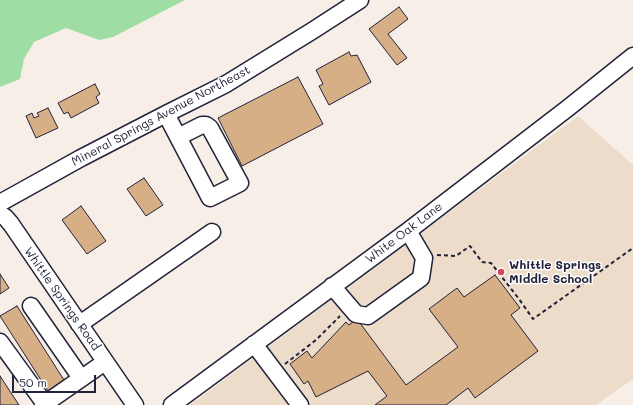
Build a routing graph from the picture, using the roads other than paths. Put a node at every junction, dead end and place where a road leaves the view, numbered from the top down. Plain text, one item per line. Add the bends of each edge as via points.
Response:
1 (360, 0) edge
2 (633, 56) edge
3 (166, 114) junction
4 (178, 137) dead end
5 (0, 203) edge
6 (0, 214) edge
7 (408, 231) junction
8 (212, 232) dead end
9 (332, 286) junction
10 (31, 306) dead end
11 (79, 324) junction
12 (0, 342) edge
13 (254, 344) junction
14 (105, 362) junction
15 (81, 378) junction
16 (44, 404) edge
17 (135, 405) edge
18 (172, 405) edge
19 (300, 405) edge

1 - 3 street, Mineral Springs Avenue Northeast via 226,84
2 - 7 street, White Oak Lane
3 - 4 street
3 - 5 street, Mineral Springs Avenue Northeast
6 - 11 street, Whittle Springs Road via 11,224
7 - 9 street, White Oak Lane
7 - 9 street via 424,258 421,278 368,316 356,314
8 - 11 street
9 - 13 street, White Oak Lane
10 - 15 street
11 - 14 street, Whittle Springs Road
12 - 16 street
13 - 18 street, White Oak Lane
13 - 19 street
14 - 15 street
14 - 17 street, Whittle Springs Road
15 - 16 street

